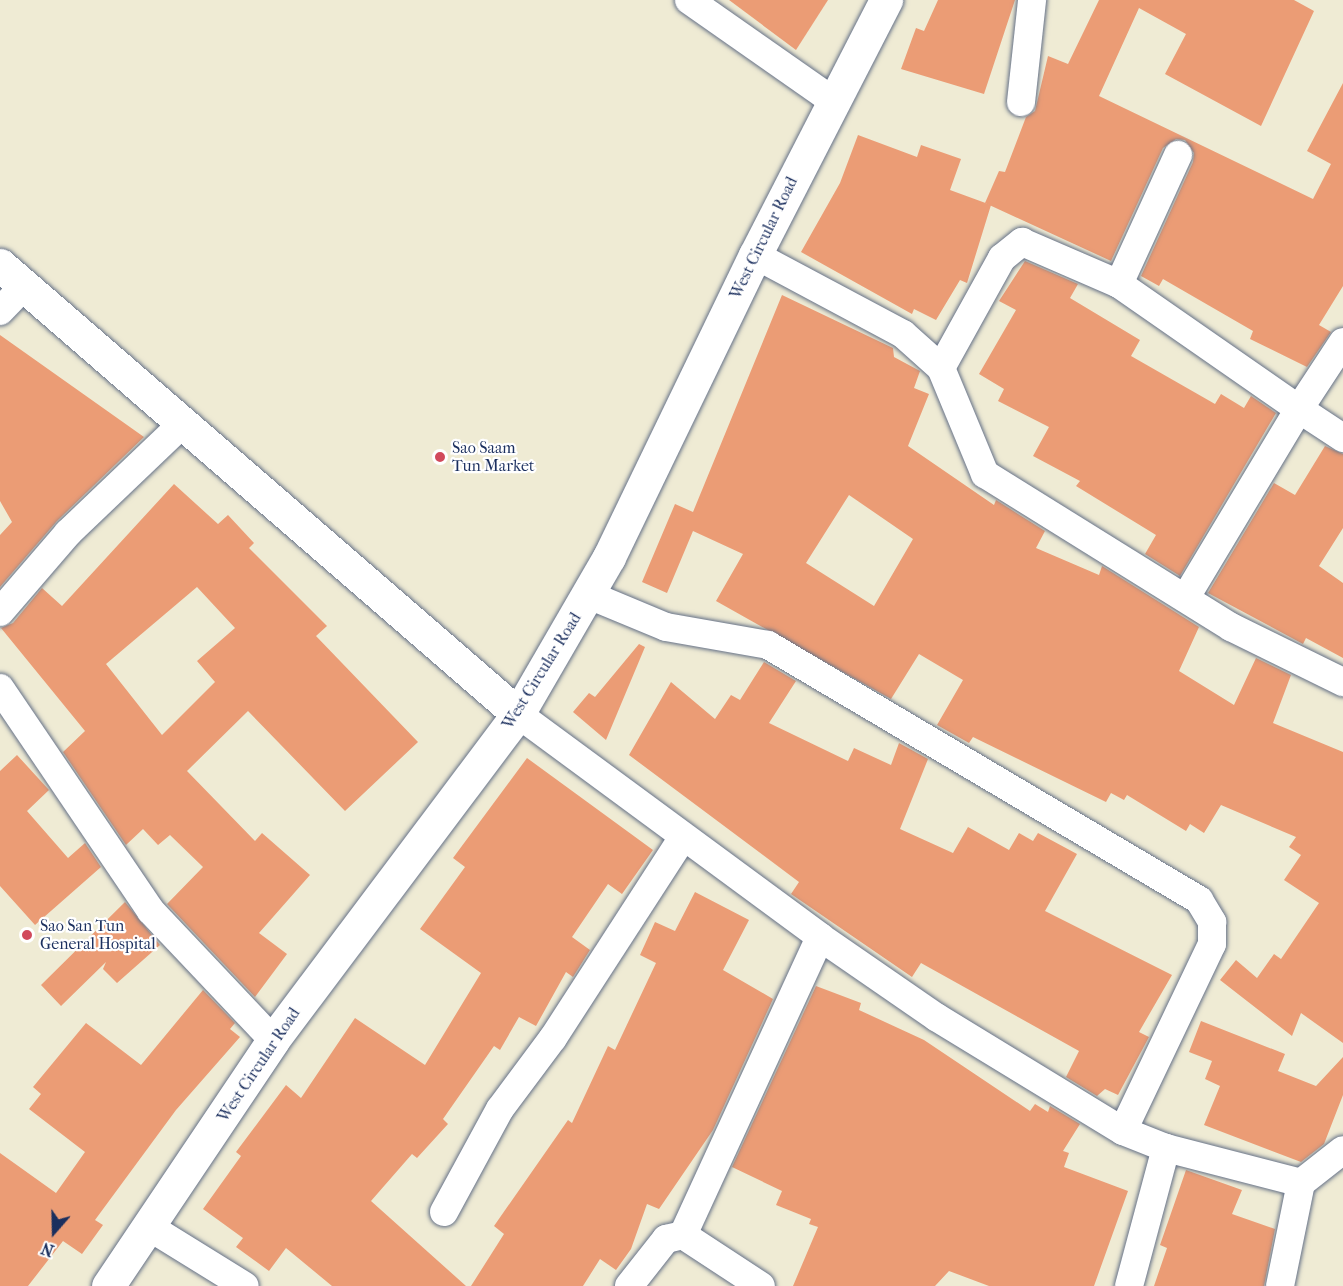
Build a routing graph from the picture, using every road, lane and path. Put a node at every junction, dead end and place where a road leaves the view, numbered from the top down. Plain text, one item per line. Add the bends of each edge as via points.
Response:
1 (886, 0) edge
2 (1032, 0) edge
3 (701, 4) edge
4 (833, 101) junction
5 (1021, 102) dead end
6 (1178, 155) dead end
7 (755, 255) junction
8 (12, 276) edge
9 (1119, 284) junction
10 (0, 311) edge
11 (1343, 342) edge
12 (941, 368) junction
13 (1299, 409) junction
14 (181, 425) junction
15 (1343, 438) edge
16 (589, 595) junction
17 (1186, 597) junction
18 (0, 612) edge
19 (1343, 682) edge
20 (0, 688) edge
21 (519, 714) junction
22 (682, 837) junction
23 (820, 937) junction
24 (273, 1040) junction
25 (1123, 1131) junction
26 (1166, 1148) junction
27 (1343, 1150) edge
28 (1301, 1183) junction
29 (444, 1212) dead end
30 (151, 1228) junction
31 (683, 1235) junction
32 (108, 1286) edge
33 (245, 1286) edge
34 (629, 1286) edge
35 (761, 1286) edge
36 (1129, 1286) edge
37 (1280, 1286) edge

1 - 4 street, West Circular Road
2 - 5 street
3 - 4 street
4 - 7 street, West Circular Road
6 - 9 street
7 - 12 street via 903,334
7 - 16 street, West Circular Road
8 - 10 street
8 - 14 street
9 - 12 street via 1022,242 1002,258
9 - 13 street
11 - 13 street
12 - 17 street via 985,474
13 - 15 street
13 - 17 street
14 - 18 street via 68,533
14 - 21 street
16 - 21 street, West Circular Road
16 - 25 street via 666,627 768,645 1199,900 1212,922 1212,944
17 - 19 street via 1231,627
20 - 24 street via 151,911
21 - 22 street
21 - 24 street, West Circular Road
22 - 23 street
22 - 29 street via 553,1038 500,1109
23 - 25 street via 936,1017
23 - 31 street
24 - 30 street, West Circular Road
25 - 26 street
26 - 28 street
26 - 36 street
27 - 28 street
28 - 37 street
30 - 32 street, West Circular Road
30 - 33 street
31 - 34 street via 666,1239
31 - 35 street

